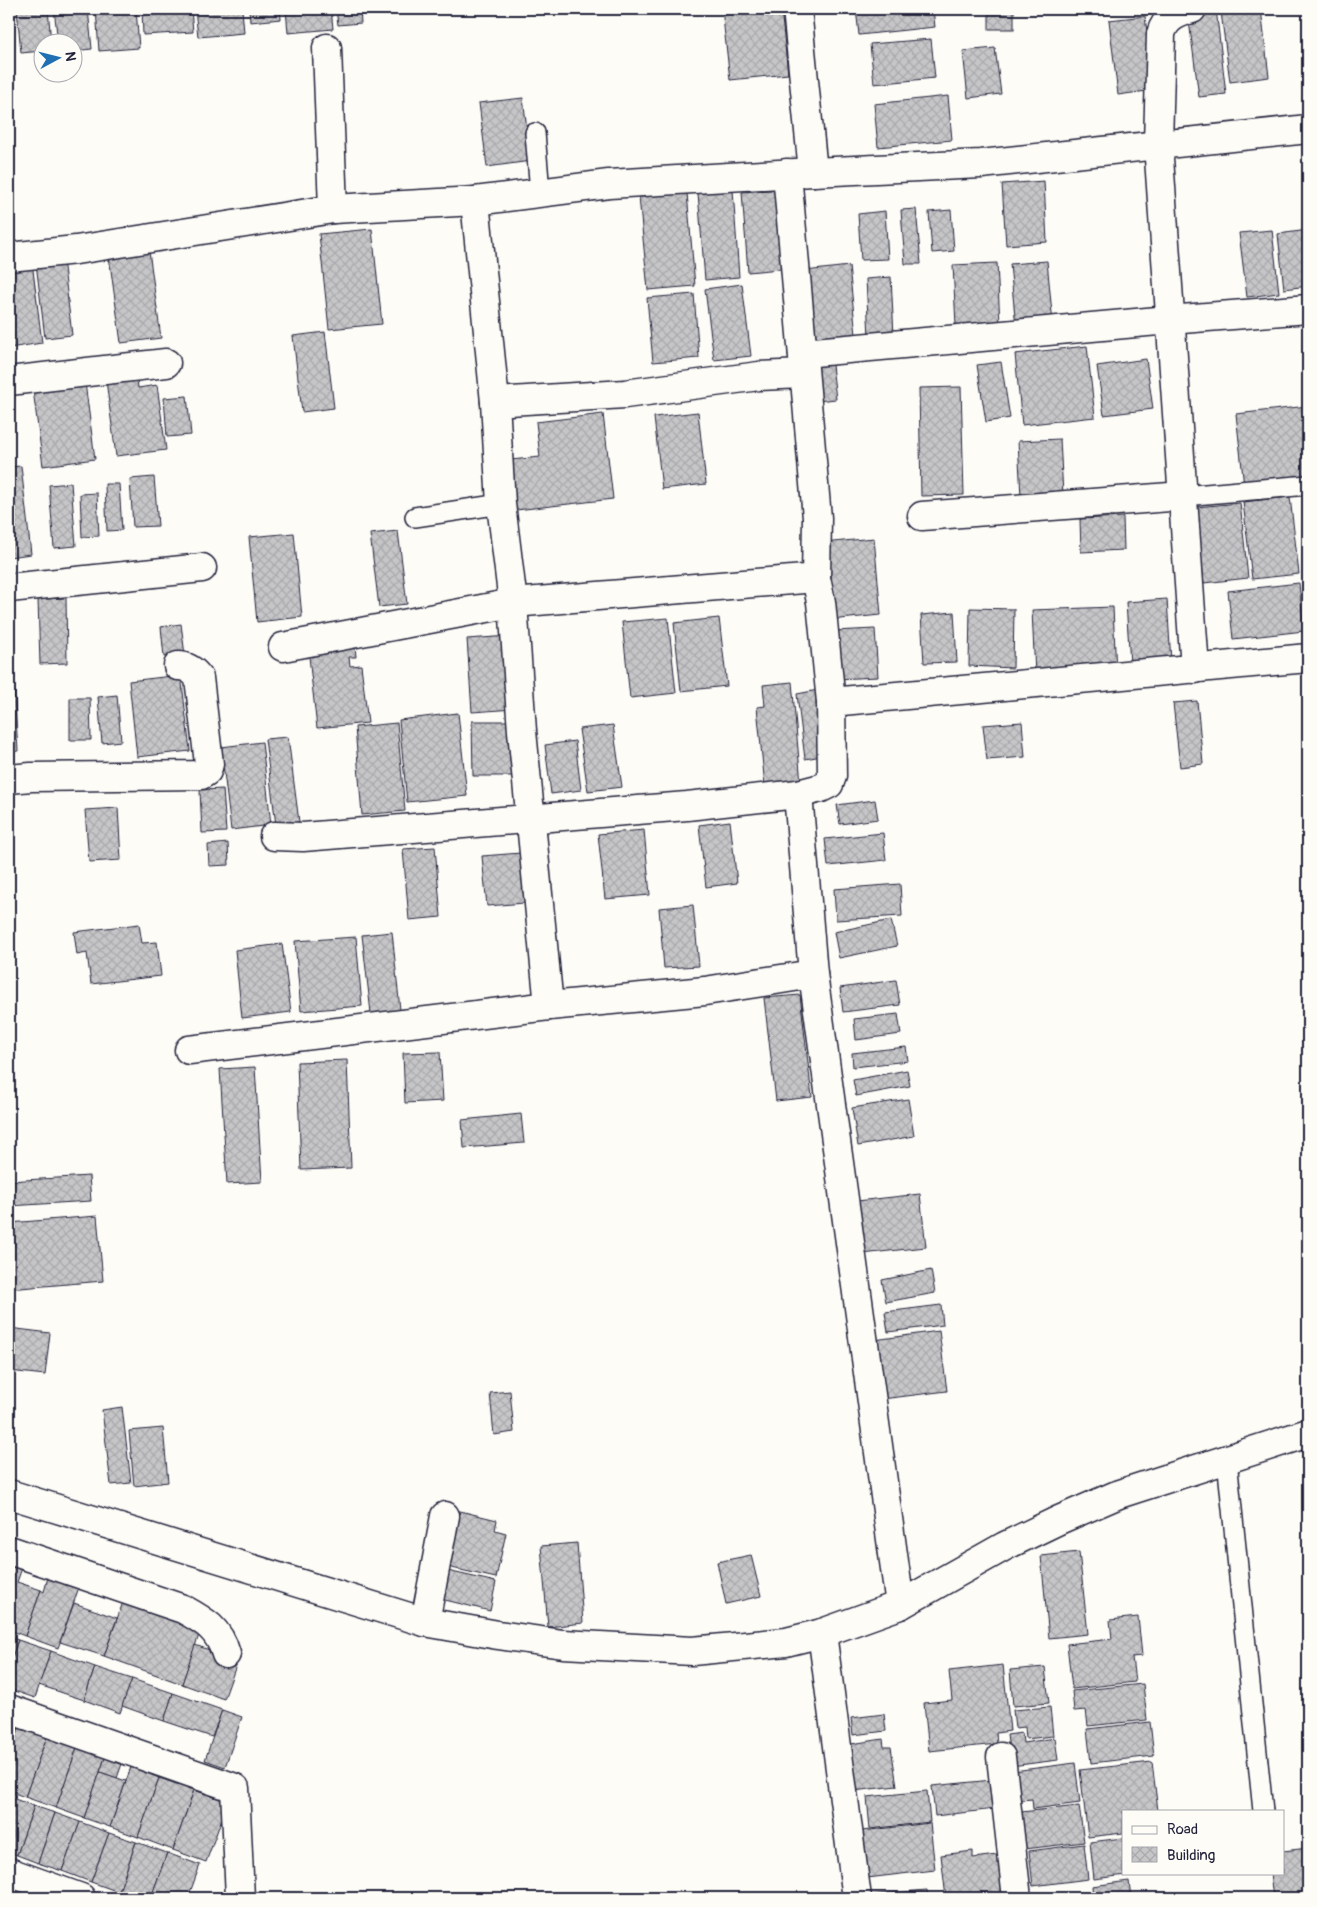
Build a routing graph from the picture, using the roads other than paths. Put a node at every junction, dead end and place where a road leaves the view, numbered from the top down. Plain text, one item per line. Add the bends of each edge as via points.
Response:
1 (798, 9) edge
2 (1192, 9) edge
3 (326, 48) dead end
4 (1308, 129) edge
5 (535, 133) dead end
6 (1158, 144) junction
7 (800, 172) junction
8 (540, 192) junction
9 (475, 201) junction
10 (334, 209) junction
11 (9, 257) edge
12 (1308, 309) edge
13 (1169, 320) junction
14 (166, 363) dead end
15 (803, 363) junction
16 (9, 381) edge
17 (495, 402) junction
18 (1308, 485) edge
19 (1182, 496) junction
20 (501, 504) junction
21 (922, 516) dead end
22 (415, 517) dead end
23 (202, 568) dead end
24 (816, 578) junction
25 (9, 588) edge
26 (513, 603) junction
27 (283, 647) dead end
28 (1308, 658) edge
29 (178, 666) dead end
30 (1195, 669) junction
31 (831, 702) junction
32 (9, 779) edge
33 (798, 794) junction
34 (531, 818) junction
35 (274, 836) dead end
36 (813, 974) junction
37 (549, 1006) junction
38 (189, 1050) dead end
39 (1308, 1433) edge
40 (1227, 1460) junction
41 (9, 1494) edge
42 (444, 1516) dead end
43 (9, 1550) edge
44 (900, 1605) junction
45 (425, 1622) junction
46 (822, 1633) junction
47 (226, 1654) dead end
48 (9, 1709) edge
49 (1001, 1756) dead end
50 (1263, 1810) edge
51 (9, 1872) edge
52 (81, 1898) edge
53 (240, 1898) edge
54 (857, 1898) edge
55 (1017, 1898) edge

1 - 7 street
2 - 6 street via 1171,16 1161,34
3 - 10 street
4 - 6 street
5 - 8 lane
6 - 7 street via 981,164
6 - 13 street
7 - 8 street via 609,184
7 - 15 street
8 - 9 street
9 - 10 street
9 - 17 street
10 - 11 street via 76,250
12 - 13 street
13 - 15 street
13 - 19 street
14 - 16 street
15 - 17 street via 759,376 625,394
15 - 24 street via 817,518
17 - 20 street
18 - 19 lane
19 - 21 street
19 - 30 street
20 - 22 lane
20 - 26 street
23 - 25 street
24 - 26 street
24 - 31 street
26 - 27 street
26 - 34 street
28 - 30 street
29 - 32 street via 194,672 198,678 209,764 207,771 201,775
30 - 31 street
31 - 33 street via 832,776 829,784 822,788
33 - 34 street
33 - 36 street
34 - 35 street via 303,837
34 - 37 street
36 - 37 street via 705,991
36 - 44 street
37 - 38 street
39 - 40 street
40 - 44 street via 1119,1494 1059,1520 1005,1546
40 - 50 lane
41 - 45 street
42 - 45 street
43 - 47 street via 183,1609 215,1630
44 - 46 street
45 - 46 street via 563,1644 682,1651 786,1642
46 - 54 street
48 - 53 street via 235,1788
49 - 55 street
51 - 52 street

